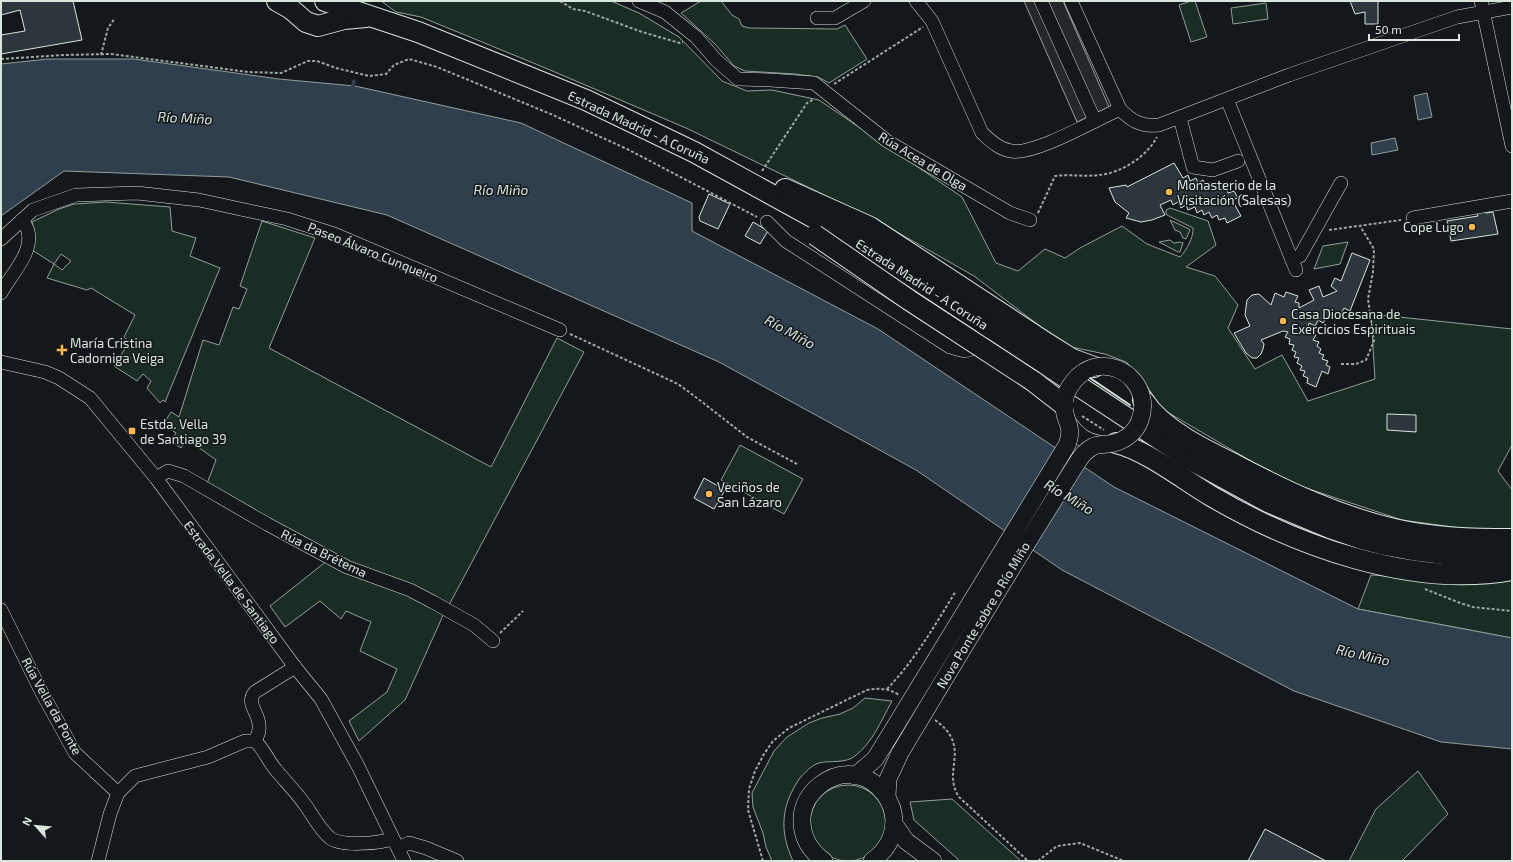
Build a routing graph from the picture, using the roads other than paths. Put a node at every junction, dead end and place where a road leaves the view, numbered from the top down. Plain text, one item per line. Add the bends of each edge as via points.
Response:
1 (277, 1) edge
2 (325, 1) edge
3 (639, 1) edge
4 (864, 1) edge
5 (916, 1) edge
6 (1041, 1) edge
7 (1071, 1) edge
8 (1482, 7) edge
9 (1512, 8) edge
10 (372, 16) junction
11 (817, 18) dead end
12 (541, 82) junction
13 (1507, 98) edge
14 (1228, 100) junction
15 (1120, 109) junction
16 (1180, 118) junction
17 (629, 121) junction
18 (1095, 121) junction
19 (1512, 146) edge
20 (1238, 161) dead end
21 (1341, 183) dead end
22 (1512, 201) edge
23 (1413, 218) road end
24 (22, 220) junction
25 (1030, 220) road end
26 (766, 222) road end
27 (1, 239) edge
28 (1, 293) edge
29 (989, 327) junction
30 (560, 330) road end
31 (1, 362) edge
32 (1094, 367) junction
33 (1143, 400) junction
34 (1071, 415) junction
35 (1108, 440) junction
36 (156, 478) junction
37 (1512, 539) edge
38 (1512, 555) edge
39 (1512, 570) edge
40 (1, 610) edge
41 (493, 641) road end
42 (296, 667) junction
43 (255, 740) junction
44 (855, 776) junction
45 (118, 793) junction
46 (887, 796) junction
47 (894, 824) junction
48 (396, 843) junction
49 (875, 859) edge
50 (98, 861) edge
51 (404, 861) edge
52 (457, 861) edge
53 (824, 861) edge
54 (894, 861) edge
55 (933, 861) edge

1 - 10 highway via 306,22 318,26
2 - 10 highway, Estrada Madrid - A Coruña
3 - 25 street, Rúa Acea de Olga via 665,12 696,37 717,61 738,79 814,83 887,141 1010,213
4 - 11 street via 835,18
5 - 18 street via 932,21 982,133 994,144 1012,152 1028,150
6 - 18 street
7 - 15 street
8 - 9 street
8 - 13 street
8 - 14 street
10 - 12 highway, Estrada Madrid - A Coruña
12 - 17 highway, Estrada Madrid - A Coruña
12 - 32 highway via 618,108 685,136 758,176 870,227 1044,342 1072,359
13 - 19 street
14 - 16 street
14 - 21 street via 1294,265
15 - 16 street via 1127,117 1143,125 1159,125
15 - 18 street
16 - 20 street via 1193,167 1213,170
17 - 29 highway, Estrada Madrid - A Coruña via 684,147 868,247
17 - 34 highway, bridge via 815,235 908,300 1033,381
22 - 23 street
24 - 27 street, Paseo Álvaro Cunqueiro
24 - 28 street via 28,230 28,245
24 - 30 street, Paseo Álvaro Cunqueiro via 33,210 76,195 137,193 199,200 287,219 334,234
26 - 29 street via 786,241 950,347 962,351 971,349
29 - 38 highway, Estrada Madrid - A Coruña via 1191,460 1289,512 1362,539 1412,550 1453,555
31 - 36 street, Estrada Vella de Santiago via 45,372 90,398
32 - 33 main road, bridge via 1107,366 1131,377 1139,388
32 - 34 main road, bridge via 1083,372 1068,390
33 - 35 main road, bridge via 1140,421 1134,430 1126,439
33 - 37 highway via 1159,418 1192,441 1317,504 1365,522 1415,533
34 - 35 main road via 1074,431 1084,440
34 - 44 main road, Nova Ponte sobre o Río Miño, bridge via 1069,440 1063,452 880,752
35 - 39 highway via 1145,455 1211,496 1266,525 1327,550 1408,569 1451,574
35 - 46 main road, Nova Ponte sobre o Río Miño, bridge via 1086,451 1078,461 900,753 888,779
36 - 41 street, Rúa da Brétema via 168,471 184,476 266,524 348,566 410,590 433,602 474,625
36 - 42 street, Estrada Vella de Santiago
40 - 45 street, Rúa Vella da Ponte via 75,753
42 - 43 street via 251,696 260,724
42 - 48 street, Estrada Vella de Santiago via 322,699
43 - 45 street via 245,741 208,757 135,776
43 - 48 street via 330,838 338,842
44 - 46 main road via 873,783
44 - 53 main road via 840,776 825,782 813,792 805,806 802,822 804,837 812,851
45 - 50 street
46 - 47 main road via 893,810
47 - 49 main road via 889,842
47 - 55 main road via 906,841
48 - 51 street, Estrada Vella de Santiago
48 - 52 street via 409,843 426,848
49 - 54 main road

